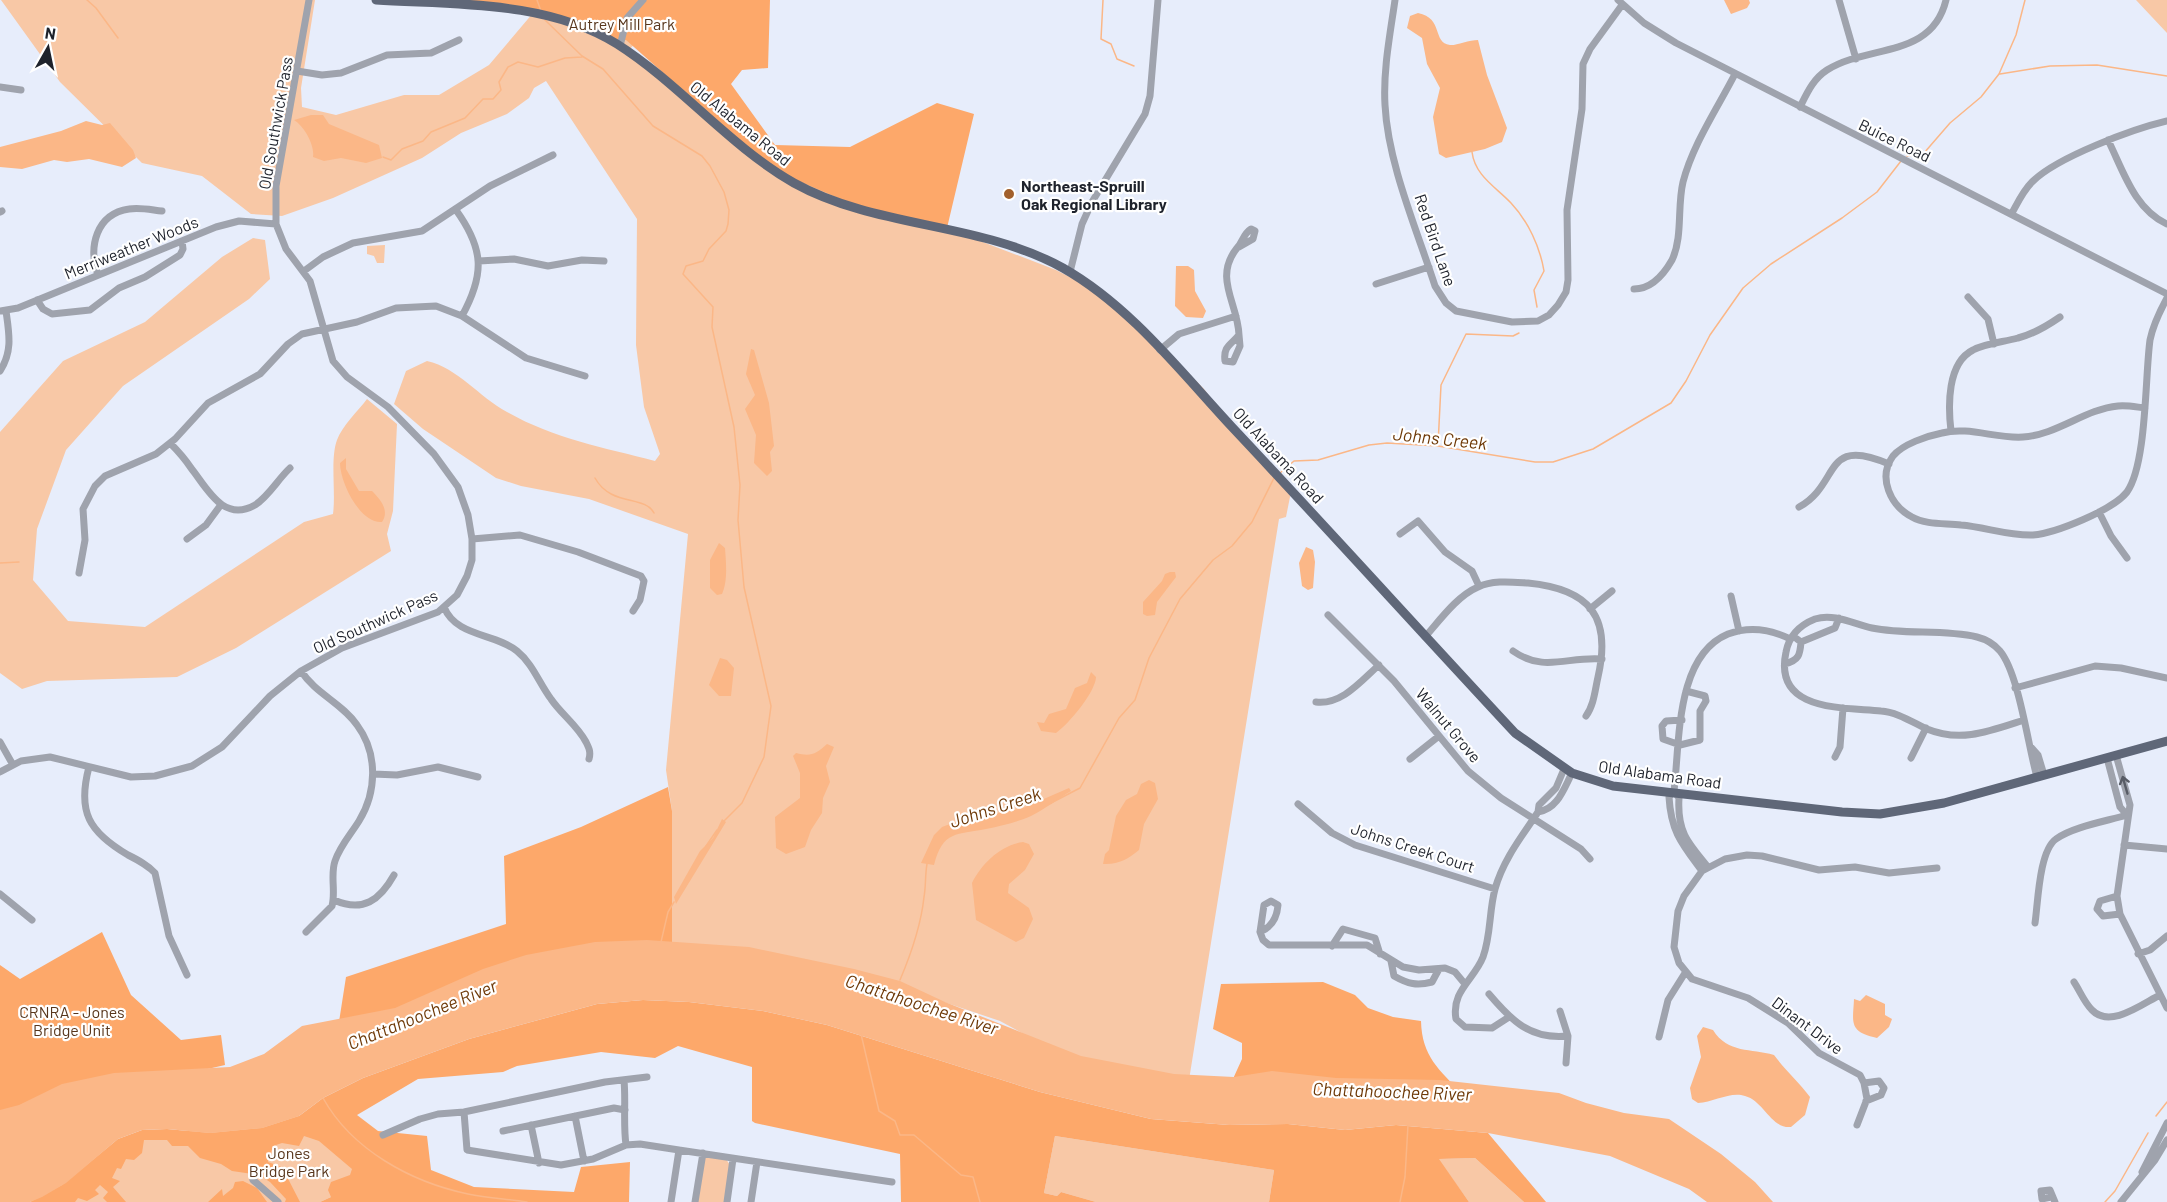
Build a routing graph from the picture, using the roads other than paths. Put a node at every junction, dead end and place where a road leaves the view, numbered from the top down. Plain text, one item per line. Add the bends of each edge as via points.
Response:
1 (309, 0) edge
2 (376, 0) edge
3 (643, 0) edge
4 (1158, 0) edge
5 (1395, 0) edge
6 (1839, 0) edge
7 (1946, 0) edge
8 (1620, 2) edge
9 (459, 40) dead end
10 (620, 46) junction
11 (1856, 59) junction
12 (297, 71) junction
13 (1735, 74) junction
14 (0, 87) edge
15 (21, 90) dead end
16 (1800, 107) junction
17 (2167, 121) edge
18 (2108, 140) junction
19 (553, 155) dead end
20 (456, 210) junction
21 (162, 211) dead end
22 (2012, 213) junction
23 (276, 224) junction
24 (2167, 224) edge
25 (182, 241) junction
26 (1239, 247) dead end
27 (479, 261) junction
28 (604, 261) dead end
29 (1429, 267) junction
30 (304, 271) junction
31 (1070, 272) junction
32 (98, 275) junction
33 (1636, 280) dead end
34 (1376, 284) dead end
35 (2167, 296) edge
36 (1968, 297) dead end
37 (37, 300) junction
38 (3, 311) edge
39 (462, 316) junction
40 (1236, 316) junction
41 (2060, 317) dead end
42 (323, 328) junction
43 (1239, 335) dead end
44 (1994, 344) junction
45 (1160, 350) junction
46 (0, 371) edge
47 (585, 376) dead end
48 (2145, 408) junction
49 (1951, 431) junction
50 (170, 443) junction
51 (1889, 464) junction
52 (290, 468) dead end
53 (220, 506) junction
54 (1798, 507) dead end
55 (2099, 512) junction
56 (1400, 534) dead end
57 (187, 539) dead end
58 (472, 539) junction
59 (2127, 558) dead end
60 (79, 573) dead end
61 (1479, 586) junction
62 (1612, 591) dead end
63 (1731, 596) dead end
64 (444, 607) junction
65 (1590, 609) junction
66 (633, 611) dead end
67 (1328, 615) dead end
68 (1839, 618) junction
69 (1739, 631) junction
70 (1425, 637) junction
71 (1791, 637) junction
72 (1801, 642) junction
73 (1513, 651) dead end
74 (1602, 659) junction
75 (1785, 663) junction
76 (1378, 665) junction
77 (302, 671) junction
78 (2167, 678) edge
79 (2015, 688) junction
80 (1686, 691) junction
81 (1316, 702) dead end
82 (1843, 708) junction
83 (1586, 716) dead end
84 (1683, 720) junction
85 (2024, 720) junction
86 (1926, 728) junction
87 (1439, 736) junction
88 (2167, 741) edge
89 (0, 742) edge
90 (1680, 745) junction
91 (2111, 756) junction
92 (1835, 757) dead end
93 (1911, 758) dead end
94 (589, 759) dead end
95 (1410, 759) dead end
96 (13, 765) junction
97 (89, 767) junction
98 (1568, 771) junction
99 (0, 772) edge
100 (373, 774) junction
101 (2041, 776) junction
102 (478, 777) dead end
103 (1674, 791) junction
104 (1298, 804) dead end
105 (1536, 815) junction
106 (2127, 815) junction
107 (2124, 845) junction
108 (2167, 849) edge
109 (1590, 859) dead end
110 (1937, 868) dead end
111 (1705, 869) junction
112 (394, 875) dead end
113 (1495, 889) junction
114 (0, 894) edge
115 (2117, 896) junction
116 (334, 900) junction
117 (2120, 914) junction
118 (32, 920) dead end
119 (2035, 923) dead end
120 (306, 932) dead end
121 (1260, 932) dead end
122 (2167, 936) edge
123 (1332, 946) junction
124 (1380, 954) junction
125 (2138, 954) junction
126 (1391, 961) junction
127 (1438, 969) junction
128 (1685, 973) junction
129 (187, 975) dead end
130 (2074, 982) dead end
131 (1465, 984) junction
132 (1489, 994) dead end
133 (2160, 995) junction
134 (2167, 1008) edge
135 (1560, 1011) dead end
136 (1509, 1017) junction
137 (1568, 1036) junction
138 (1659, 1037) dead end
139 (1566, 1063) dead end
140 (647, 1077) dead end
141 (624, 1080) junction
142 (1864, 1083) junction
143 (1866, 1101) junction
144 (625, 1110) junction
145 (464, 1112) junction
146 (575, 1116) junction
147 (531, 1125) junction
148 (1857, 1125) dead end
149 (503, 1131) dead end
150 (2166, 1131) edge
151 (383, 1135) dead end
152 (626, 1145) junction
153 (679, 1150) junction
154 (703, 1153) junction
155 (733, 1159) junction
156 (584, 1161) junction
157 (756, 1162) junction
158 (539, 1163) junction
159 (253, 1180) dead end
160 (892, 1182) dead end
161 (278, 1202) edge
162 (671, 1202) edge
163 (695, 1202) edge
164 (727, 1202) edge
165 (751, 1202) edge
166 (2121, 1202) edge

1 - 12 street, Old Southwick Pass
2 - 10 main road, Old Alabama Road via 528,12 576,25
3 - 10 street via 627,18
4 - 31 street via 1145,114 1092,202
5 - 29 street, Red Bird Lane via 1385,69 1387,124 1395,163
6 - 11 street
7 - 11 street via 1939,20 1923,36
8 - 13 street, Buice Road via 1662,35
8 - 29 street, Red Bird Lane via 1583,64 1582,108 1567,210 1568,280 1558,305 1549,315 1532,322 1461,313 1441,297
9 - 12 street via 431,52 387,55 341,73
10 - 31 main road, Old Alabama Road via 753,154 795,183 843,204 1018,249
11 - 16 street via 1821,75
12 - 23 street, Old Southwick Pass via 276,186
13 - 16 street, Buice Road
13 - 33 street via 1687,171 1673,258 1656,280 1637,289
14 - 15 street
16 - 22 street, Buice Road
17 - 18 street via 2132,129
18 - 22 street via 2038,176
18 - 24 street via 2138,201 2152,216
19 - 20 street via 490,186
20 - 27 street via 473,236
20 - 30 street via 422,231 343,247
21 - 32 street via 130,208 105,221 93,247
22 - 35 street, Buice Road
23 - 25 street, Merriweather Woods via 233,222
23 - 30 street, Old Southwick Pass via 286,249
25 - 32 street, Merriweather Woods
25 - 37 street via 180,255 119,288 90,310 52,314
26 - 40 street via 1225,276
27 - 28 street via 514,259 548,266
27 - 39 street via 475,290
29 - 34 street
30 - 42 street, Old Southwick Pass via 316,293
31 - 45 main road, Old Alabama Road via 1115,304
32 - 37 street, Merriweather Woods
35 - 48 street via 2151,337
36 - 44 street via 1988,319
37 - 38 street, Merriweather Woods
38 - 46 street via 10,343
39 - 42 street via 436,306 409,305
39 - 47 street via 526,358
40 - 43 street
40 - 45 street via 1179,334
41 - 44 street via 2031,334
42 - 50 street via 297,336 260,374 215,398
42 - 58 street, Old Southwick Pass via 329,354 339,369 388,407 448,471 464,500
44 - 49 street via 1972,351 1958,364 1950,404
45 - 70 main road, Old Alabama Road
48 - 49 street via 2109,407 2026,437
48 - 55 street via 2131,484 2119,500
49 - 51 street via 1906,447
50 - 53 street
50 - 60 street via 146,460 105,476 95,486 83,509 85,540
51 - 54 street via 1861,455 1842,458 1816,495
51 - 55 street via 1886,481 1891,497 1905,513 1922,521 2033,535
52 - 53 street via 254,505 238,510
53 - 57 street via 206,525
55 - 59 street
56 - 61 street via 1418,521 1445,552 1472,571
58 - 64 street, Old Southwick Pass via 467,576 457,595
58 - 66 street via 520,535 643,577 640,600
61 - 65 street via 1504,581 1551,585 1577,596
61 - 70 street
62 - 65 street
63 - 69 street
64 - 77 street, Old Southwick Pass via 342,648
64 - 94 street via 460,626 505,643 525,658 551,700 586,742
65 - 74 street via 1602,633
67 - 76 street, Walnut Grove
68 - 71 street via 1817,618
68 - 72 street via 1834,628
68 - 79 street via 1884,630 1980,638 2001,652
69 - 71 street via 1766,630
69 - 80 street via 1724,636 1704,651 1694,664
70 - 98 main road, Old Alabama Road via 1515,733
71 - 72 street
71 - 75 street
72 - 75 street via 1800,655 1794,662
73 - 74 street via 1535,663
74 - 83 street
75 - 82 street via 1787,679 1798,694 1815,704
76 - 81 street via 1351,692 1329,702
76 - 87 street, Walnut Grove
77 - 97 street, Old Southwick Pass via 270,696 222,747 192,766 145,777
77 - 100 street via 314,688 342,708 358,726 369,749
78 - 79 street via 2095,666
79 - 85 street
80 - 84 street
80 - 90 street via 1705,696 1706,701 1700,711 1700,740
82 - 86 street via 1889,712
82 - 92 street via 1840,747
84 - 90 street
84 - 90 street via 1666,721 1662,726 1664,739
85 - 86 street via 1961,737
85 - 101 street via 2030,746 2038,755
86 - 93 street
87 - 95 street
87 - 105 street, Walnut Grove via 1480,782
88 - 91 main road, Old Alabama Road
89 - 96 street
90 - 103 street
91 - 101 main road, Old Alabama Road
91 - 106 street via 2130,805
96 - 97 street, Old Southwick Pass via 50,756
96 - 99 street, Old Southwick Pass
97 - 129 street via 83,796 90,822 106,842 155,873 169,936
98 - 103 main road, Old Alabama Road via 1613,786
98 - 105 street via 1556,801
100 - 102 street via 397,775 438,767
100 - 116 street via 365,810 335,860
101 - 103 main road, Old Alabama Road via 1944,803 1880,814
103 - 111 street via 1679,798 1674,812
104 - 113 street, Johns Creek Court via 1355,845
105 - 109 street, Walnut Grove
105 - 113 street via 1505,862
106 - 107 street
106 - 119 street via 2063,834 2051,843 2044,856
107 - 108 street
107 - 115 street
110 - 111 street via 1889,873 1855,867 1820,870 1747,855 1725,859
111 - 128 street via 1684,896 1678,912 1674,947
112 - 116 street via 383,894 370,903 351,906
113 - 131 street via 1484,955
114 - 118 street
115 - 117 street
115 - 117 street via 2100,901 2097,909 2103,916
116 - 120 street via 329,912
117 - 125 street
121 - 123 street via 1269,945
122 - 125 street
123 - 124 street via 1367,945
123 - 124 street via 1343,928 1375,938
124 - 126 street
125 - 133 street
126 - 127 street via 1411,969
126 - 127 street via 1395,976 1419,986 1432,982
127 - 131 street via 1455,972
128 - 138 street via 1668,1000
128 - 142 street, Dinant Drive via 1748,998 1788,1023 1819,1053 1860,1075
130 - 133 street via 2091,1009 2105,1017 2118,1016
131 - 136 street via 1455,1005 1456,1019 1461,1025 1471,1029 1492,1028
132 - 136 street
133 - 134 street
135 - 137 street
136 - 137 street via 1533,1031
137 - 139 street
140 - 141 street
141 - 144 street
141 - 145 street
142 - 143 street
142 - 143 street, Dinant Drive via 1879,1081 1884,1088 1881,1095
143 - 148 street
144 - 146 street via 614,1108
144 - 152 street
145 - 151 street via 420,1119
145 - 158 street via 467,1150
146 - 147 street
146 - 156 street
147 - 149 street
147 - 158 street
150 - 166 street
152 - 153 street
152 - 156 street
153 - 154 street
153 - 162 street
154 - 155 street
154 - 163 street
155 - 157 street
155 - 164 street
156 - 158 street
157 - 160 street
157 - 165 street
159 - 161 street

